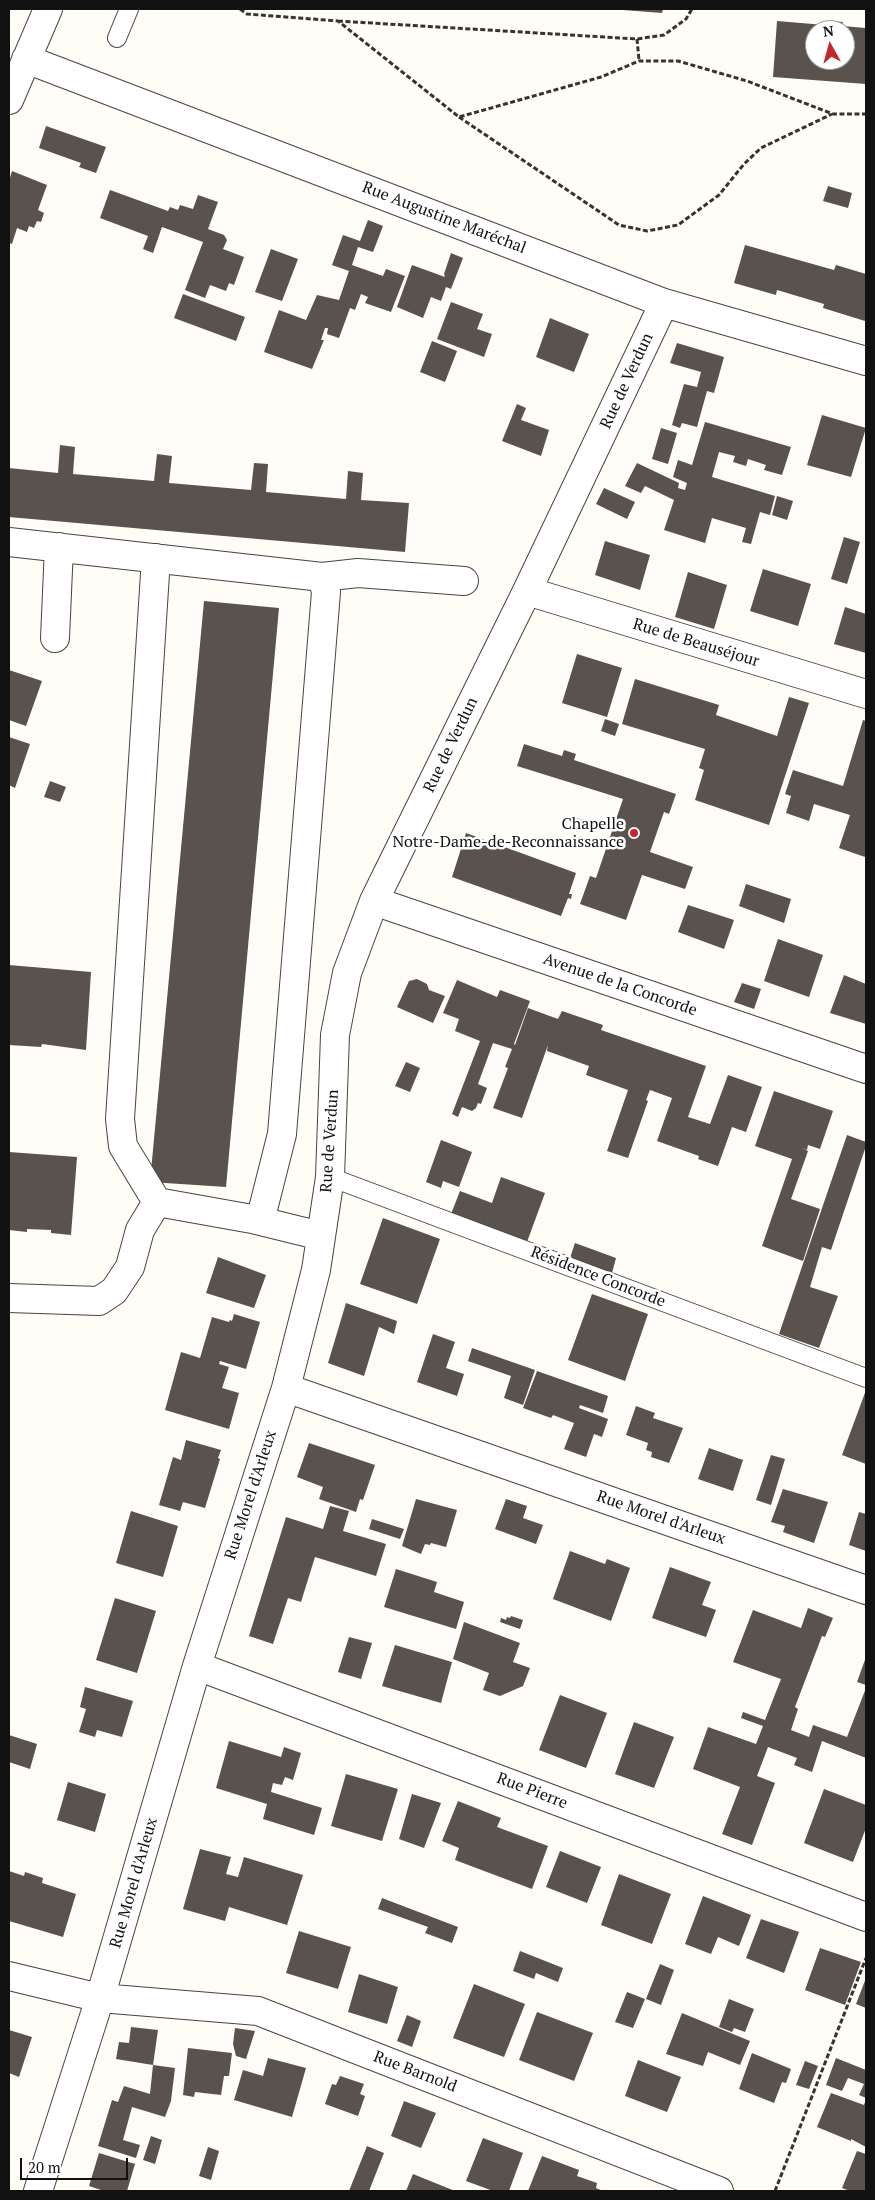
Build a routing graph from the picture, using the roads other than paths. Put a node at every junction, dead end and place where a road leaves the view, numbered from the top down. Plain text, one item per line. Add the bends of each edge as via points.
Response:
1 (48, 9) edge
2 (129, 9) edge
3 (117, 38) dead end
4 (26, 59) junction
5 (9, 100) edge
6 (664, 303) junction
7 (866, 361) edge
8 (9, 542) edge
9 (59, 547) junction
10 (156, 558) junction
11 (322, 577) junction
12 (464, 581) dead end
13 (527, 591) junction
14 (55, 638) dead end
15 (866, 694) edge
16 (374, 901) junction
17 (866, 1069) edge
18 (330, 1177) junction
19 (157, 1202) junction
20 (260, 1221) junction
21 (321, 1236) junction
22 (9, 1298) edge
23 (866, 1378) edge
24 (286, 1388) junction
25 (866, 1590) edge
26 (197, 1666) junction
27 (866, 1917) edge
28 (9, 1976) edge
29 (100, 1998) junction
30 (38, 2191) edge
31 (719, 2191) edge

1 - 4 street
2 - 3 lane
4 - 5 street
4 - 6 street, Rue Augustine Maréchal
6 - 7 street, Rue Augustine Maréchal
6 - 13 street, Rue de Verdun
8 - 9 street
9 - 10 street
9 - 14 street
10 - 11 street
10 - 19 street via 120,1119 123,1146
11 - 12 street via 358,573
11 - 20 street via 326,592 282,1134
13 - 15 street, Rue de Beauséjour
13 - 16 street, Rue de Verdun
16 - 17 street, Avenue de la Concorde
16 - 18 street, Rue de Verdun via 347,973 336,1035
18 - 21 street, Rue de Verdun
18 - 23 lane, Résidence Concorde
19 - 20 street
19 - 22 street via 140,1230 130,1267 114,1291 99,1301
20 - 21 street
21 - 24 street, Rue de Verdun via 316,1270
24 - 25 street, Rue Morel d'Arleux
24 - 26 street, Rue Morel d'Arleux
26 - 27 street, Rue Pierre
26 - 29 street, Rue Morel d'Arleux
28 - 29 street, Rue Barnold
29 - 30 street, Rue Morel d'Arleux
29 - 31 street, Rue Barnold via 258,2011

